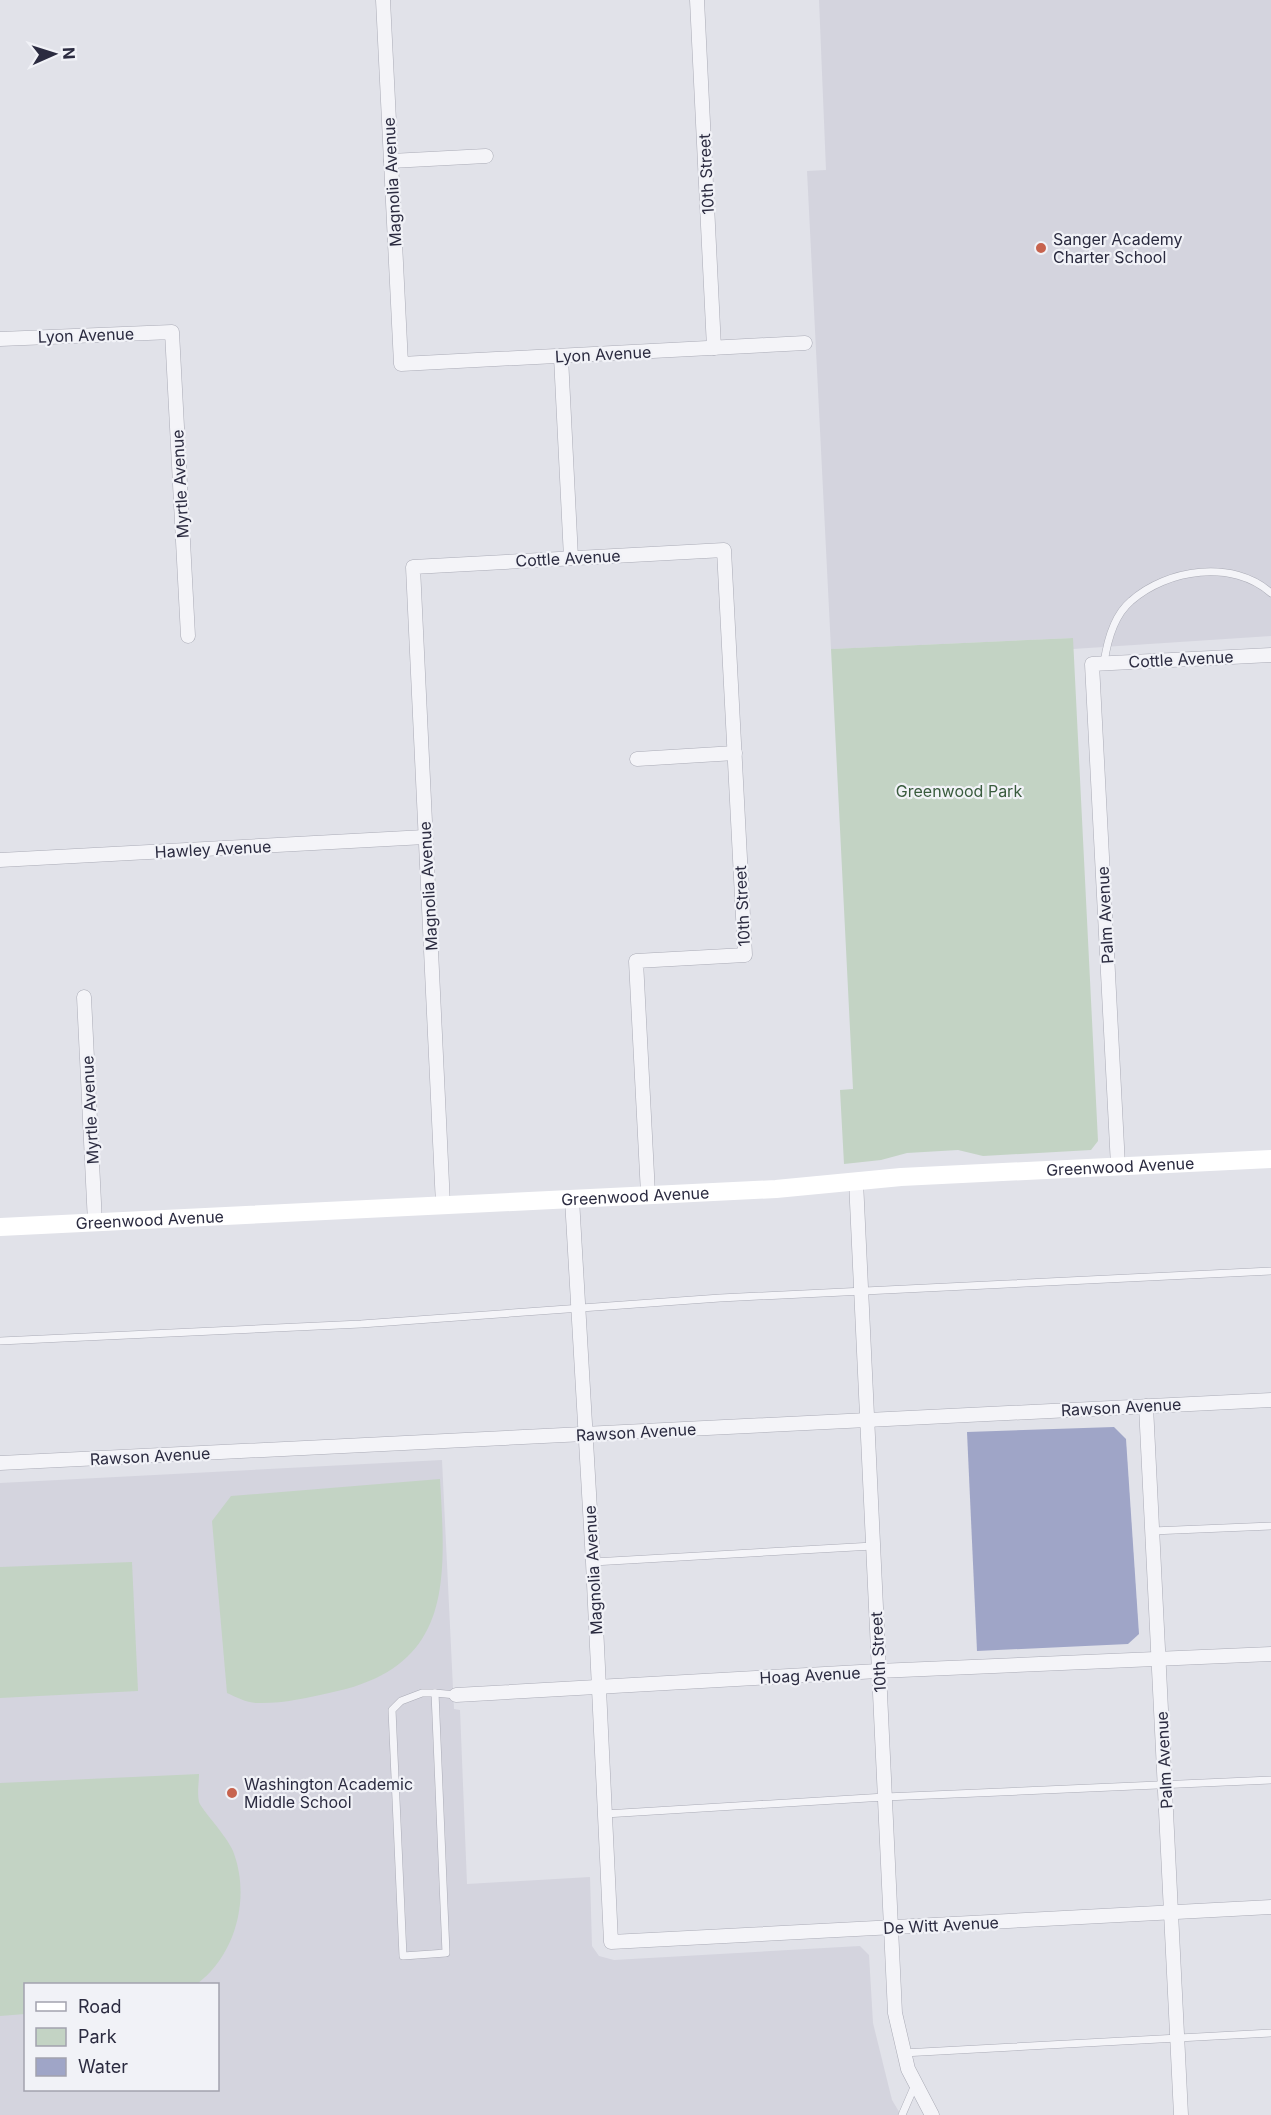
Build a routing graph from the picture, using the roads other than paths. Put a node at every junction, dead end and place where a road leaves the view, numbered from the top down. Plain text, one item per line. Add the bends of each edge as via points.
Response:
1 (383, 0) edge
2 (697, 0) edge
3 (486, 156) dead end
4 (391, 161) junction
5 (172, 332) joint
6 (0, 339) edge
7 (805, 343) dead end
8 (714, 348) junction
9 (561, 357) junction
10 (401, 364) joint
11 (724, 550) joint
12 (571, 558) junction
13 (413, 567) joint
14 (1271, 593) edge
15 (188, 636) dead end
16 (1271, 655) edge
17 (1098, 663) junction
18 (735, 753) junction
19 (636, 759) dead end
20 (425, 837) junction
21 (0, 860) edge
22 (84, 997) dead end
23 (1271, 1160) edge
24 (1118, 1167) junction
25 (856, 1181) junction
26 (648, 1194) junction
27 (572, 1199) junction
28 (443, 1205) junction
29 (95, 1223) junction
30 (0, 1227) edge
31 (1271, 1271) edge
32 (861, 1292) junction
33 (579, 1310) junction
34 (0, 1341) edge
35 (1271, 1400) edge
36 (1146, 1406) junction
37 (867, 1421) junction
38 (586, 1435) junction
39 (0, 1463) edge
40 (1271, 1526) edge
41 (1152, 1531) junction
42 (873, 1546) junction
43 (593, 1562) junction
44 (1271, 1654) edge
45 (1159, 1658) junction
46 (878, 1671) junction
47 (599, 1688) junction
48 (435, 1693) junction
49 (456, 1695) joint
50 (1271, 1780) edge
51 (1166, 1786) junction
52 (885, 1797) junction
53 (605, 1814) junction
54 (1271, 1908) edge
55 (1171, 1912) junction
56 (892, 1927) junction
57 (611, 1942) joint
58 (1271, 2033) edge
59 (1177, 2037) junction
60 (903, 2053) junction
61 (915, 2085) junction
62 (902, 2115) edge
63 (932, 2115) edge
64 (1180, 2115) edge

1 - 4 street, Magnolia Avenue
2 - 8 street, 10th Street
3 - 4 street
4 - 10 street, Magnolia Avenue
5 - 6 street, Lyon Avenue
5 - 15 street, Myrtle Avenue
7 - 8 street, Lyon Avenue
8 - 9 street, Lyon Avenue
9 - 10 street, Lyon Avenue
9 - 12 street
11 - 12 street, Cottle Avenue
11 - 18 street, 10th Street
12 - 13 street, Cottle Avenue
13 - 20 street, Magnolia Avenue
14 - 17 lane via 1232,573 1197,572 1160,581 1129,602 1107,638
16 - 17 street, Cottle Avenue
17 - 24 street, Palm Avenue
18 - 19 street
18 - 26 street, 10th Street via 745,955 636,961
20 - 21 street, Hawley Avenue
20 - 28 street, Magnolia Avenue
22 - 29 street, Myrtle Avenue
23 - 24 street, Greenwood Avenue
24 - 25 street, Greenwood Avenue
25 - 26 street, Greenwood Avenue
25 - 32 street, 10th Street
26 - 27 street, Greenwood Avenue
27 - 28 street, Greenwood Avenue
27 - 33 street, Magnolia Avenue
28 - 29 street, Greenwood Avenue
29 - 30 street, Greenwood Avenue
31 - 32 lane
32 - 33 lane
32 - 37 street, 10th Street
33 - 34 lane
33 - 38 street, Magnolia Avenue
35 - 36 street, Rawson Avenue
36 - 37 street, Rawson Avenue
36 - 41 street, Palm Avenue
37 - 38 street, Rawson Avenue
37 - 42 street, 10th Street
38 - 39 street, Rawson Avenue
38 - 43 street, Magnolia Avenue
40 - 41 lane
41 - 45 street, Palm Avenue
42 - 43 lane
42 - 46 street, 10th Street
43 - 47 street, Magnolia Avenue
44 - 45 street, Hoag Avenue
45 - 46 street, Hoag Avenue
45 - 51 street, Palm Avenue
46 - 47 street, Hoag Avenue
46 - 52 street, 10th Street
47 - 49 street, Hoag Avenue
47 - 53 street, Magnolia Avenue
48 - 48 lane via 401,1701 392,1710 403,1956 446,1953
48 - 49 lane
50 - 51 lane
51 - 52 lane
51 - 55 street, Palm Avenue
52 - 53 lane
52 - 56 street, 10th Street
53 - 57 street, Magnolia Avenue
54 - 55 street, De Witt Avenue
55 - 56 street, De Witt Avenue
55 - 59 street, Palm Avenue
56 - 57 street, De Witt Avenue
56 - 60 street, 10th Street via 896,2013
58 - 59 lane
59 - 60 lane
59 - 64 street, Palm Avenue
60 - 61 street, 10th Street
61 - 62 lane
61 - 63 street, 10th Street

